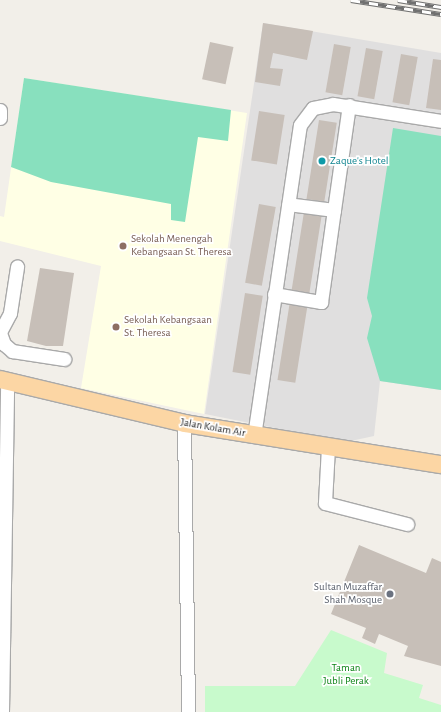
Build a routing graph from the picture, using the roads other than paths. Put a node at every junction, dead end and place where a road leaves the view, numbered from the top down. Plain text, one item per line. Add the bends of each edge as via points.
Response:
1 (349, 105) junction
2 (0, 110) edge
3 (0, 118) edge
4 (441, 121) edge
5 (288, 204) junction
6 (334, 210) junction
7 (17, 267) dead end
8 (274, 294) junction
9 (1, 340) edge
10 (64, 359) dead end
11 (4, 380) edge
12 (184, 423) junction
13 (254, 436) junction
14 (328, 447) junction
15 (437, 465) edge
16 (407, 524) dead end
17 (2, 610) edge
18 (2, 712) edge
19 (188, 712) edge

1 - 4 street
1 - 5 street via 312,108 300,125
1 - 6 street
2 - 3 street
5 - 6 street
5 - 8 street
6 - 8 street via 321,302
7 - 9 street via 10,313
8 - 13 street
9 - 10 street via 12,351
11 - 12 main road, Jalan Kolam Air
11 - 17 street
12 - 13 main road, Jalan Kolam Air
12 - 19 street
13 - 14 main road, Jalan Kolam Air
14 - 15 main road, Jalan Kolam Air
14 - 16 street via 325,503
17 - 18 street

